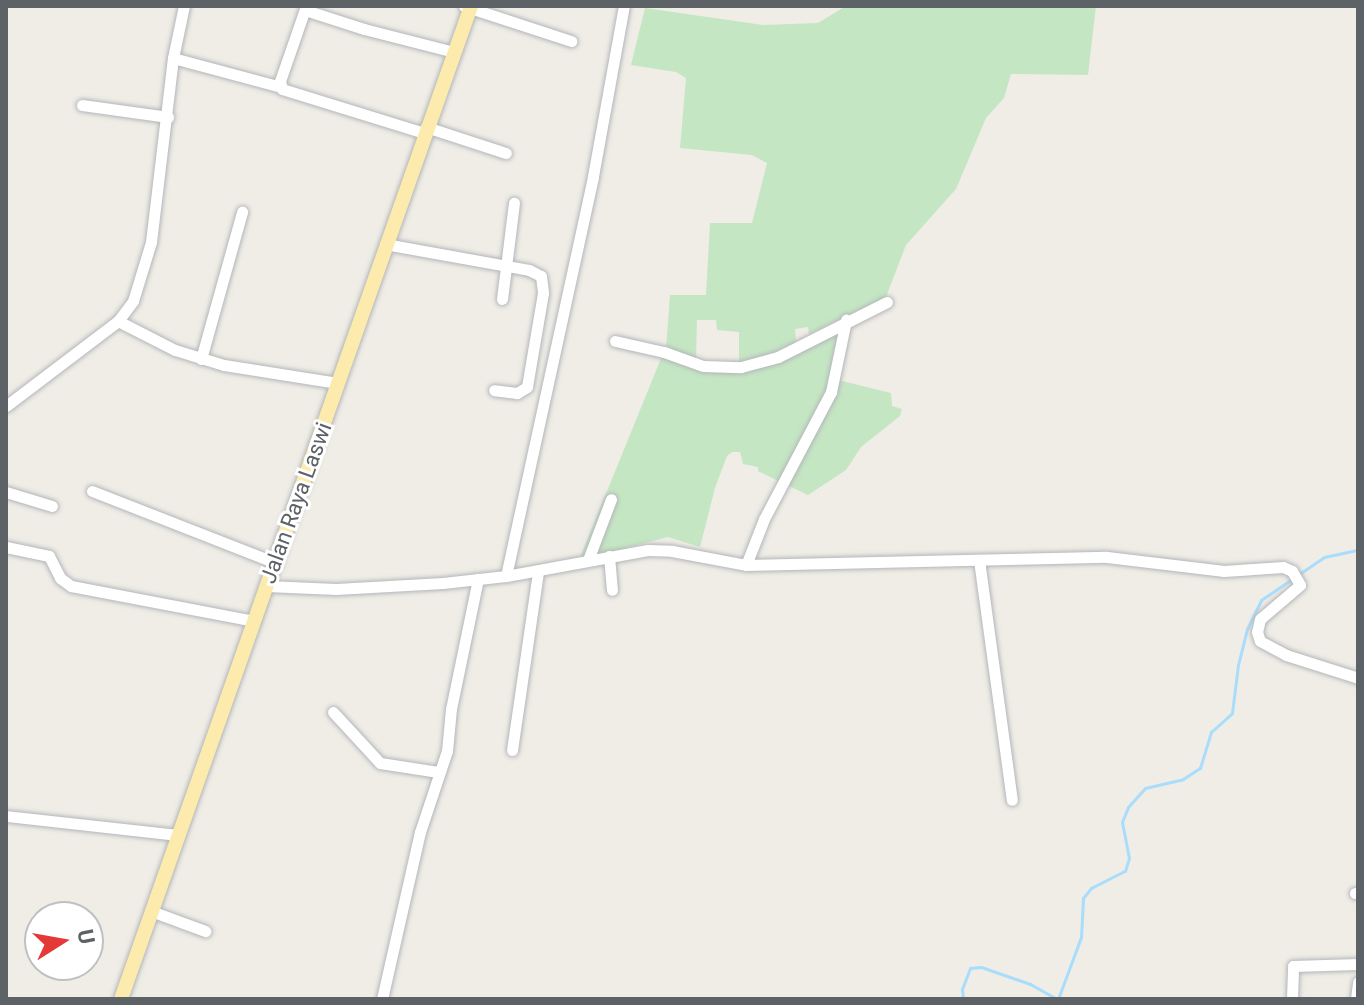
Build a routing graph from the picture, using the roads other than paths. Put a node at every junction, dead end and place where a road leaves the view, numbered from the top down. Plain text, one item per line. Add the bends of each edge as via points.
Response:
1 (184, 6) edge
2 (624, 6) edge
3 (468, 7) edge
4 (306, 8) edge
5 (571, 41) dead end
6 (454, 52) junction
7 (173, 58) junction
8 (281, 87) junction
9 (82, 105) dead end
10 (168, 117) junction
11 (425, 130) junction
12 (506, 153) dead end
13 (514, 203) dead end
14 (242, 212) dead end
15 (385, 244) junction
16 (507, 266) junction
17 (502, 299) dead end
18 (887, 302) dead end
19 (846, 320) junction
20 (118, 321) junction
21 (615, 341) dead end
22 (201, 359) junction
23 (338, 383) junction
24 (494, 390) dead end
25 (6, 406) edge
26 (92, 491) dead end
27 (6, 492) edge
28 (611, 499) dead end
29 (52, 506) dead end
30 (6, 547) edge
31 (609, 556) junction
32 (588, 560) junction
33 (979, 560) junction
34 (276, 563) junction
35 (746, 565) junction
36 (538, 571) junction
37 (506, 576) junction
38 (478, 579) junction
39 (266, 586) junction
40 (612, 590) dead end
41 (254, 621) junction
42 (1358, 678) edge
43 (333, 712) dead end
44 (512, 750) dead end
45 (438, 772) junction
46 (1012, 800) dead end
47 (6, 816) edge
48 (177, 835) junction
49 (151, 911) junction
50 (205, 931) dead end
51 (1358, 964) edge
52 (1358, 982) edge
53 (121, 999) edge
54 (382, 999) edge
55 (1292, 999) edge
56 (1356, 999) edge

1 - 7 street
2 - 37 street via 593,176
3 - 5 street
3 - 6 main road, Jalan Raya Laswi
4 - 6 street
4 - 8 street
6 - 11 main road, Jalan Raya Laswi
7 - 8 street
7 - 10 street
8 - 11 street
9 - 10 street
10 - 20 street via 147,262 133,301
11 - 12 street
11 - 15 main road, Jalan Raya Laswi
13 - 16 street
14 - 22 street
15 - 16 street
15 - 23 main road, Jalan Raya Laswi
16 - 17 street
16 - 24 street via 538,273 544,288 527,387 517,393
18 - 19 street
19 - 21 street via 778,357 737,367 703,366
19 - 35 street via 831,392 764,519
20 - 22 street
20 - 25 street
22 - 23 street
23 - 34 main road, Jalan Raya Laswi
26 - 34 street
27 - 29 street
28 - 32 street
30 - 41 street via 47,555 61,581 71,586
31 - 32 street
31 - 35 street via 662,550
31 - 40 street
32 - 36 street
33 - 35 street
33 - 42 street via 1131,558 1224,571 1283,567 1296,577 1296,591 1260,619 1260,641
33 - 46 street
34 - 39 main road, Jalan Raya Laswi
36 - 37 street
36 - 44 street
37 - 38 street
38 - 39 street via 336,589
38 - 45 street via 447,751
39 - 41 main road, Jalan Raya Laswi
41 - 48 main road, Jalan Raya Laswi
43 - 45 street via 380,763
45 - 54 street
47 - 48 street
48 - 49 main road, Jalan Raya Laswi
49 - 50 street
49 - 53 main road, Jalan Raya Laswi
51 - 55 street via 1293,966
52 - 56 street

